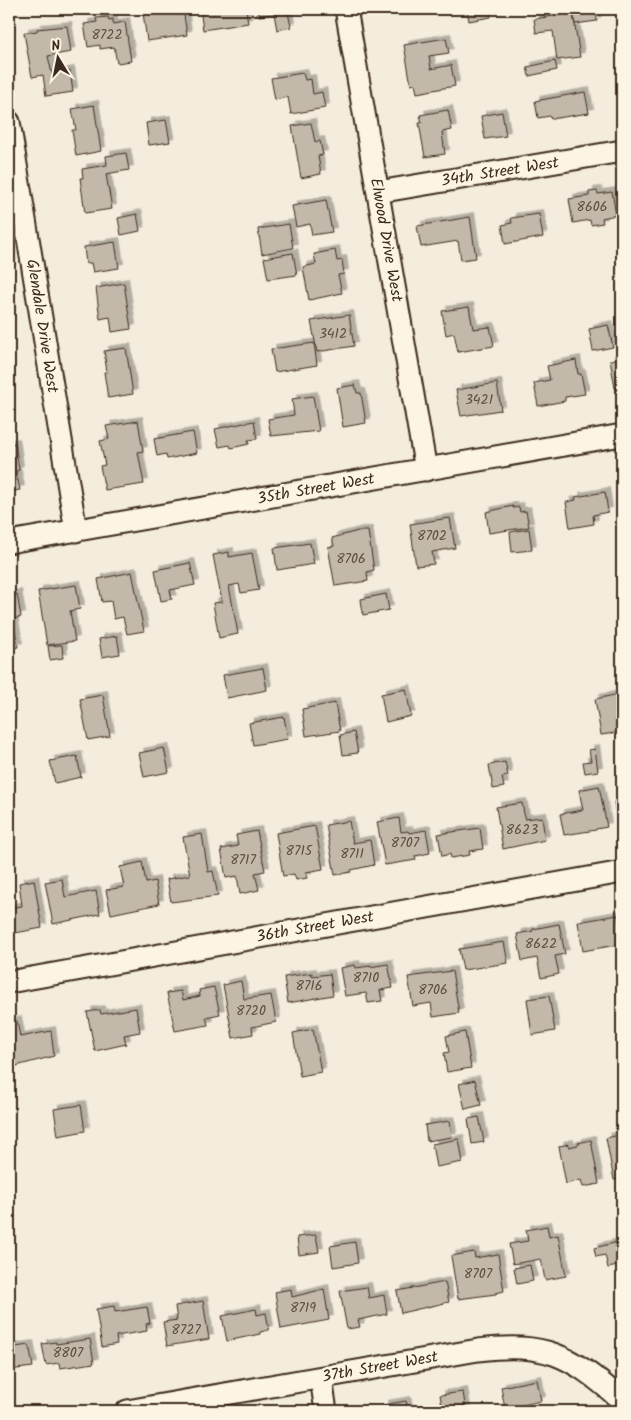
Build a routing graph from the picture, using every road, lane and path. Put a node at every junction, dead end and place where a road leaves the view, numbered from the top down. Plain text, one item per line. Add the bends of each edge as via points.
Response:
1 (346, 9) edge
2 (9, 122) edge
3 (622, 152) edge
4 (378, 192) junction
5 (622, 435) edge
6 (426, 470) junction
7 (76, 531) junction
8 (9, 542) edge
9 (622, 872) edge
10 (9, 982) edge
11 (321, 1378) junction
12 (617, 1401) edge
13 (127, 1411) edge
14 (326, 1411) edge

1 - 4 street, Elwood Drive West
2 - 7 street, Glendale Drive West
3 - 4 street, 34th Street West
4 - 6 street, Elwood Drive West
5 - 6 street, 35th Street West
6 - 7 street, 35th Street West
7 - 8 street, 35th Street West
9 - 10 street, 36th Street West
11 - 12 street, 37th Street West via 516,1346 542,1350 576,1363
11 - 13 street, 37th Street West
11 - 14 street

